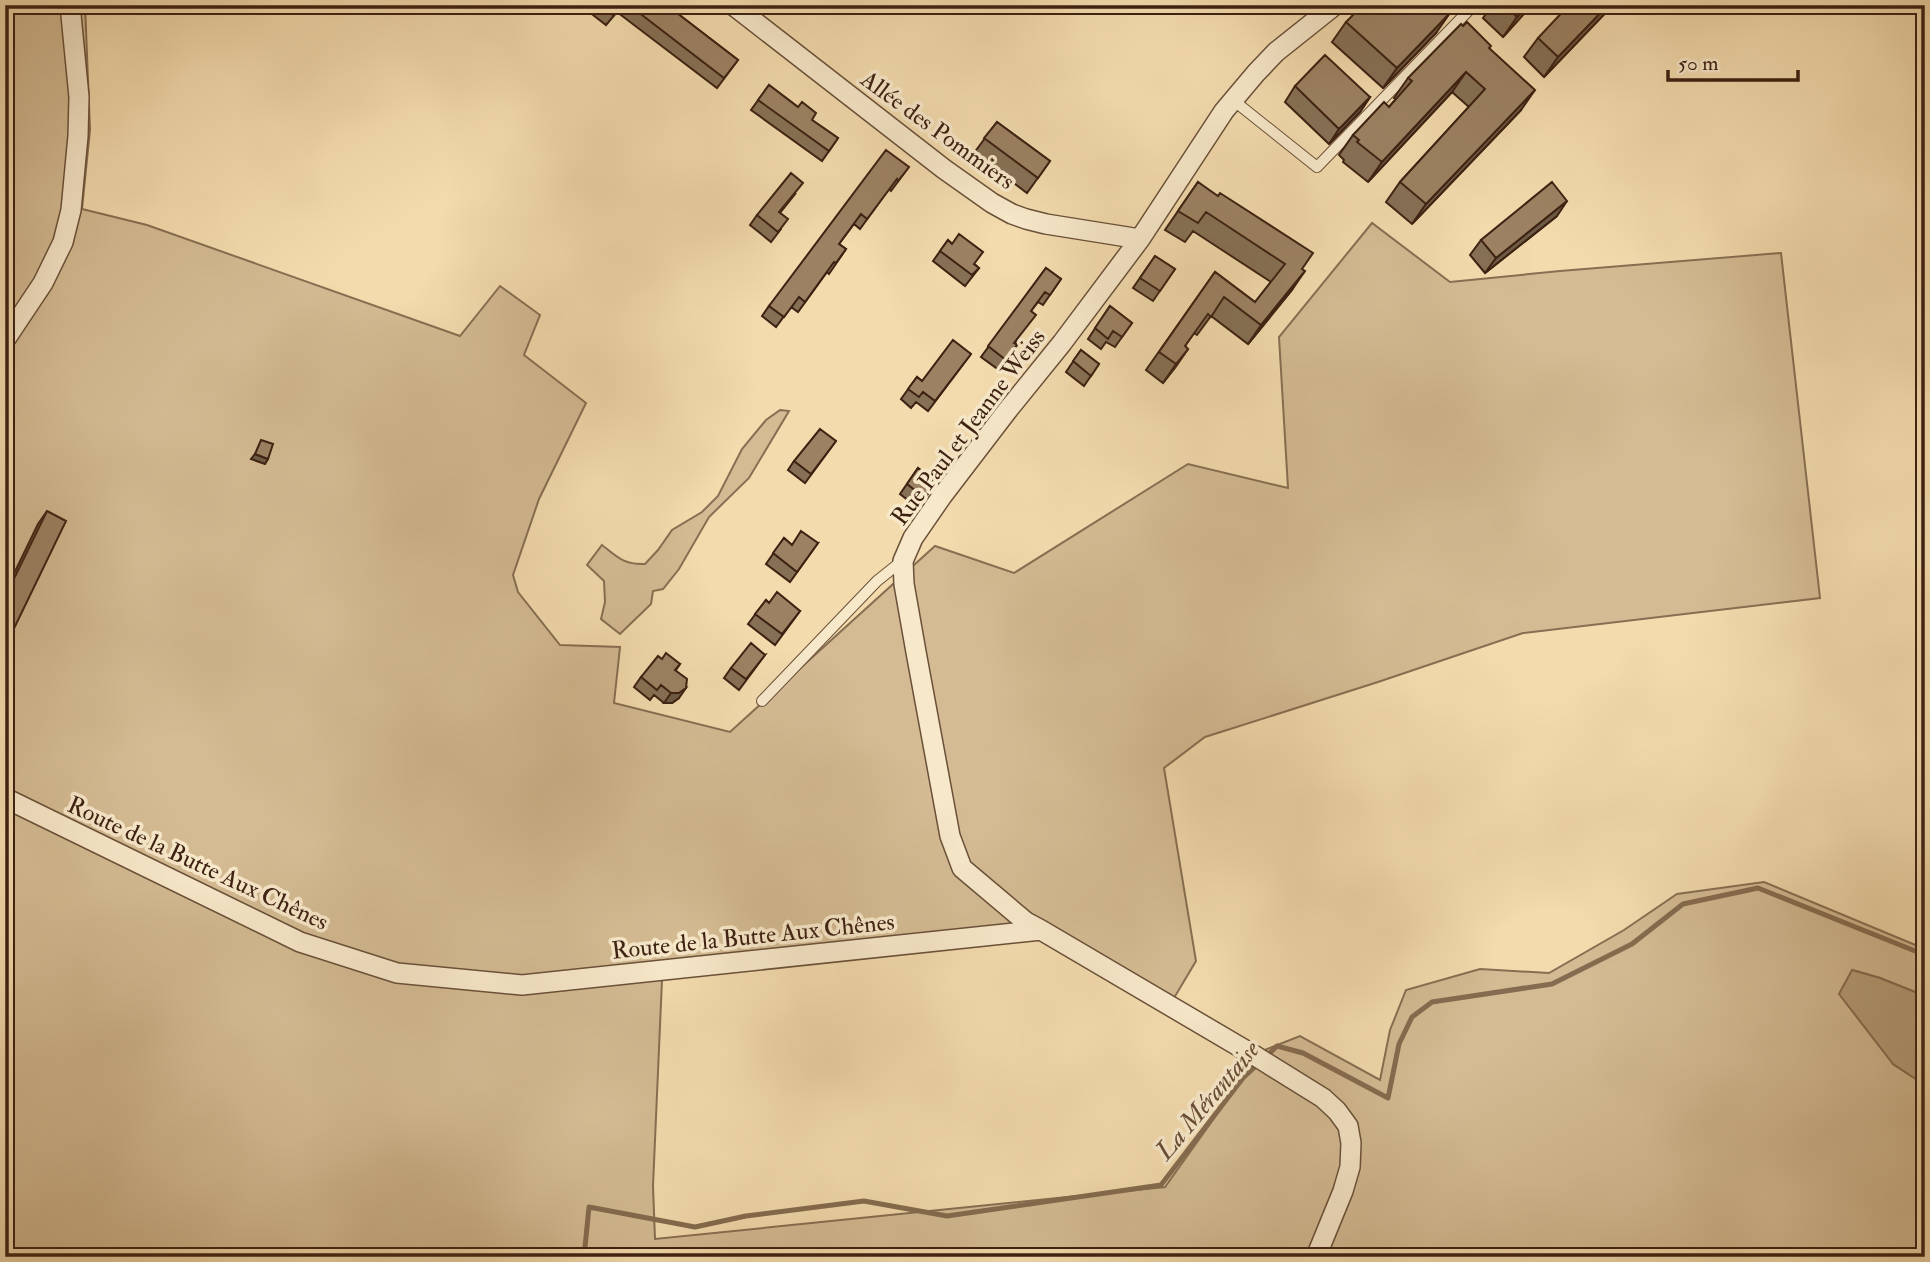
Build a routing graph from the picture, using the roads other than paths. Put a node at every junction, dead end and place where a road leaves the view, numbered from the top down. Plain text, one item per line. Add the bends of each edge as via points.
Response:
1 (70, 5) edge
2 (733, 5) edge
3 (1335, 5) edge
4 (1474, 5) edge
5 (1233, 100) junction
6 (1140, 239) junction
7 (5, 340) edge
8 (902, 561) junction
9 (762, 701) dead end
10 (5, 799) edge
11 (1041, 930) junction
12 (1316, 1257) edge

1 - 7 street via 79,97 71,210 63,242 43,283
2 - 6 street, Allée des Pommiers via 992,203 1026,219
3 - 5 street, Rue Paul et Jeanne Weiss via 1276,52
4 - 5 lane via 1317,167
5 - 6 street, Rue Paul et Jeanne Weiss
6 - 8 street, Rue Paul et Jeanne Weiss via 942,496
8 - 9 lane via 877,581
8 - 11 street, Rue Paul et Jeanne Weiss via 948,824 962,868
10 - 11 street, Route de la Butte Aux Chênes via 300,942 397,973 522,985
11 - 12 street via 1263,1061 1337,1111 1348,1126 1350,1167

